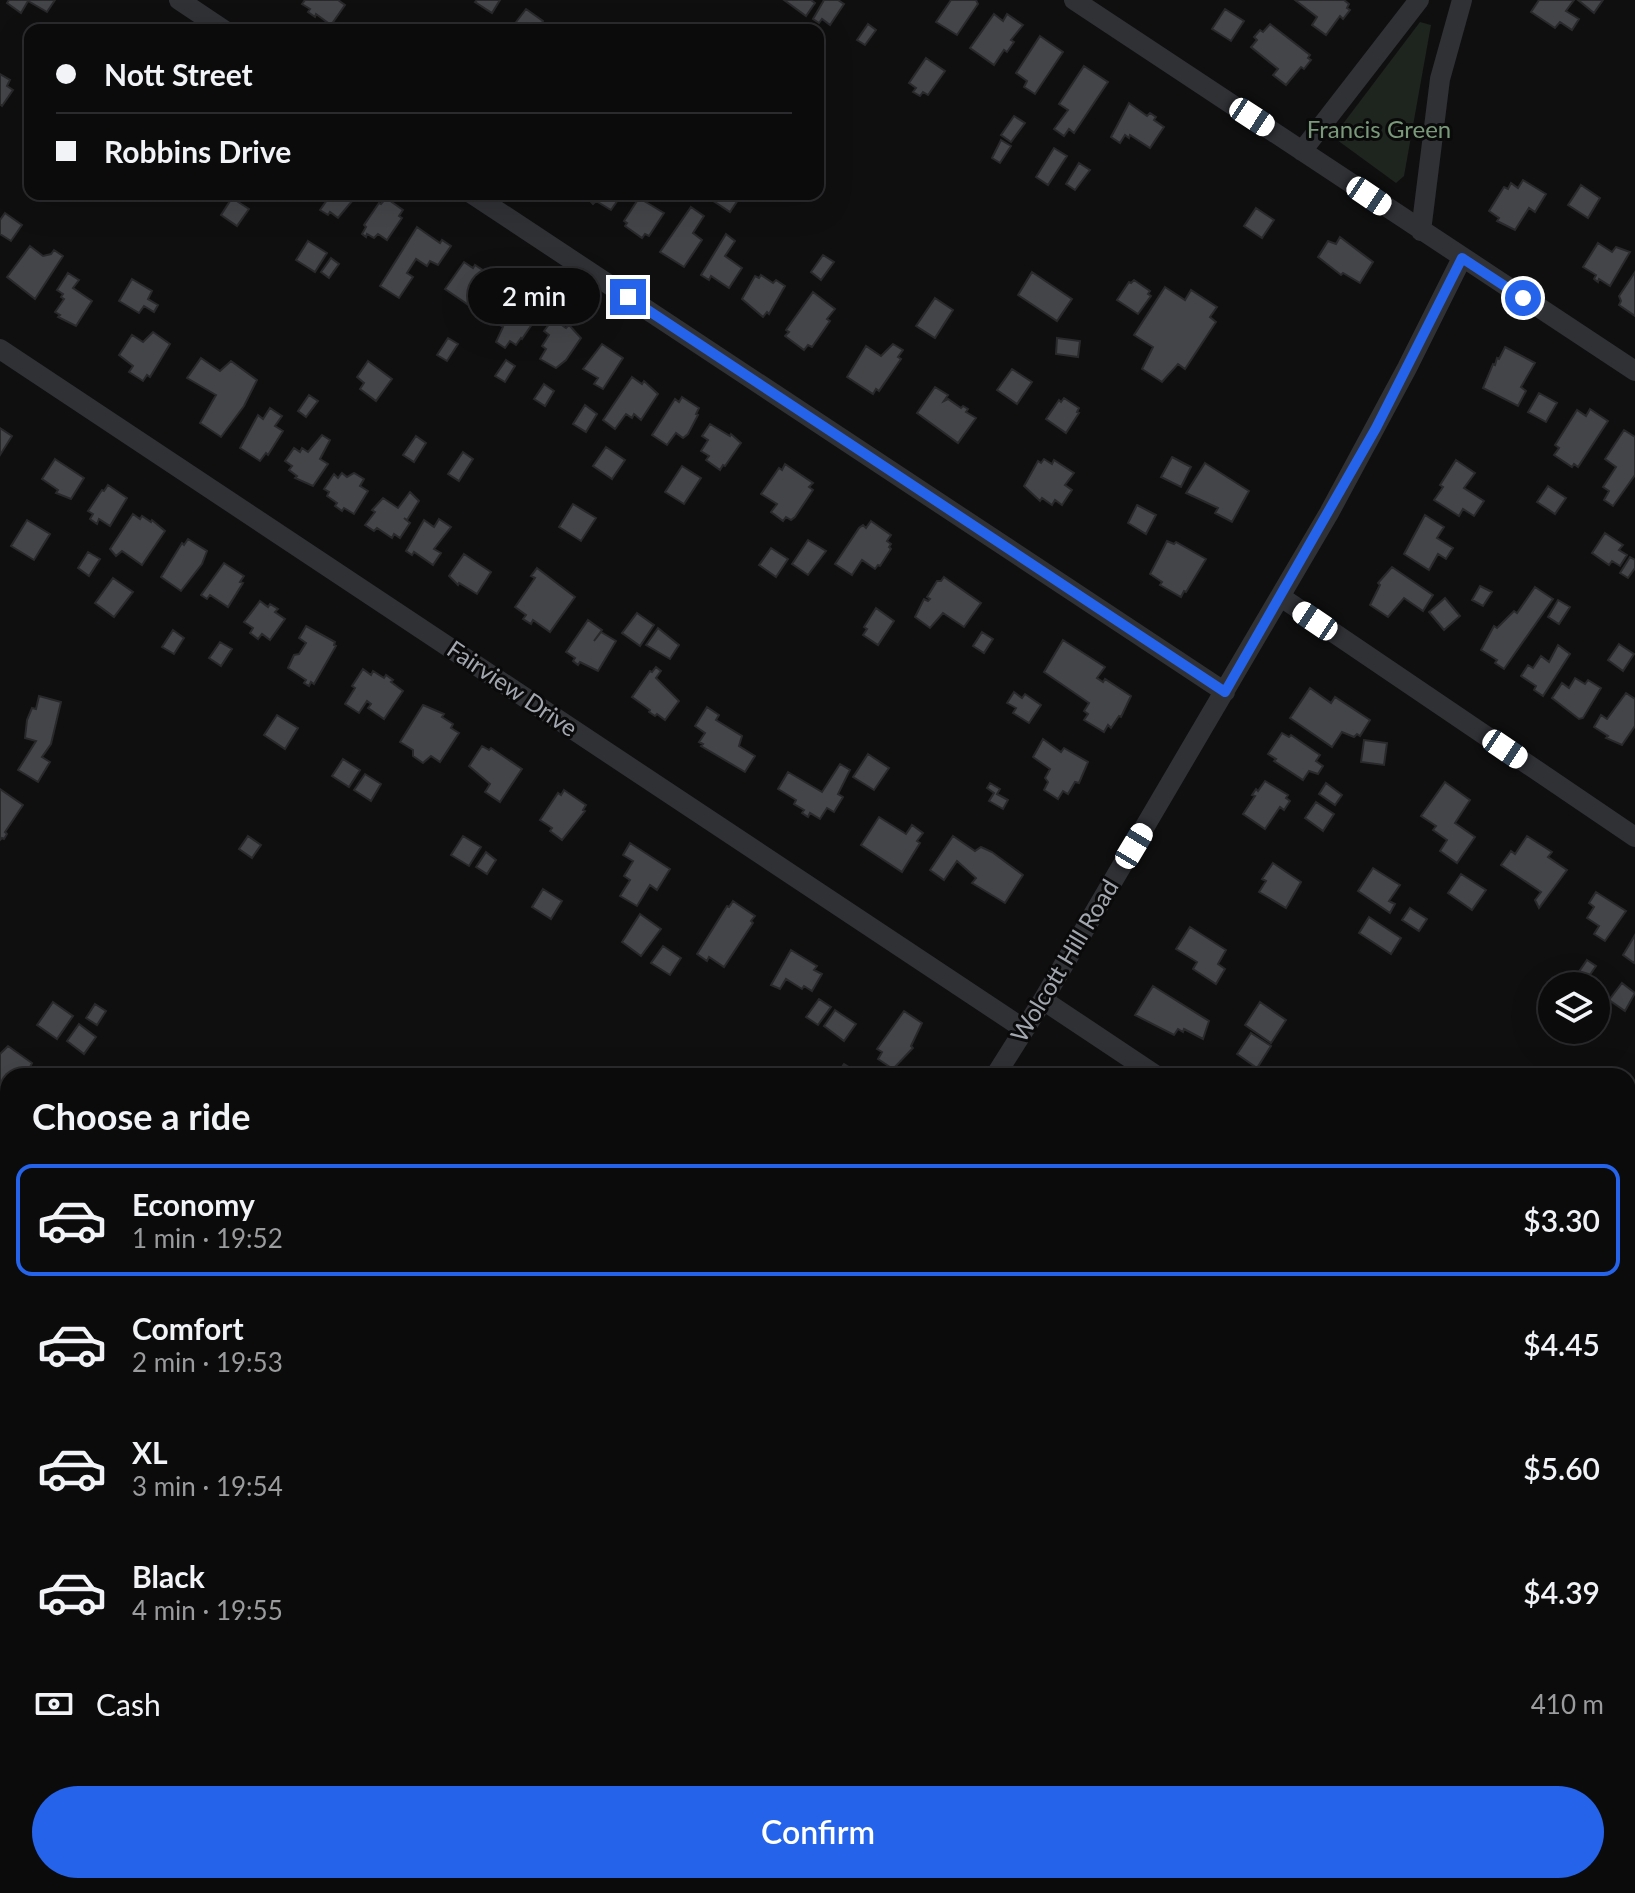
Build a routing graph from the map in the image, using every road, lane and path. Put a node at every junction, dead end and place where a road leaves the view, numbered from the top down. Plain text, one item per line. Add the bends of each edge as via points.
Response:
1 (179, 0) edge
2 (1074, 0) edge
3 (1419, 0) edge
4 (1462, 0) edge
5 (215, 24) edge
6 (1302, 151) junction
7 (481, 200) edge
8 (1421, 231) junction
9 (1462, 258) junction
10 (0, 349) edge
11 (1635, 371) edge
12 (1281, 597) junction
13 (1225, 692) junction
14 (1635, 837) edge
15 (1043, 1000) junction
16 (1024, 1029) junction
17 (1000, 1068) edge
18 (1145, 1068) edge

1 - 5 street
2 - 6 street
3 - 6 street
4 - 8 street via 1440,79
6 - 8 street
7 - 13 street
8 - 9 street
9 - 11 street
9 - 12 street, Wolcott Hill Road
10 - 16 street, Fairview Drive
12 - 13 street, Wolcott Hill Road
12 - 14 street
13 - 15 street, Wolcott Hill Road
15 - 16 street, Wolcott Hill Road
15 - 18 street
16 - 17 street, Wolcott Hill Road

